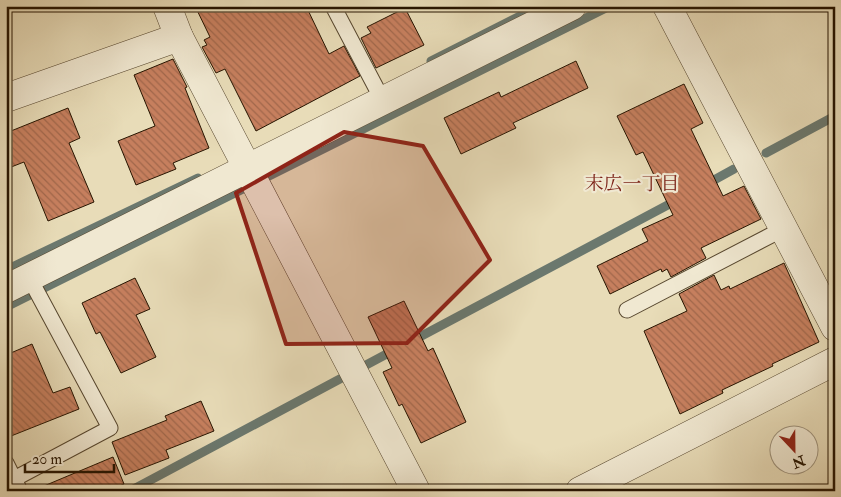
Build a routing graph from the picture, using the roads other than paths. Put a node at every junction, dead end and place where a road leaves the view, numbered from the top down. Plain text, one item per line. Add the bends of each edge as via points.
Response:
1 (167, 6) edge
2 (333, 6) edge
3 (572, 6) edge
4 (667, 6) edge
5 (178, 37) junction
6 (6, 98) edge
7 (383, 101) junction
8 (246, 162) junction
9 (783, 229) junction
10 (18, 283) edge
11 (627, 310) dead end
12 (835, 328) edge
13 (835, 361) edge
14 (6, 463) edge
15 (17, 485) edge
16 (416, 491) edge
17 (580, 491) edge

1 - 5 street
2 - 7 lane
3 - 7 street
4 - 9 street
5 - 6 street
5 - 8 street
7 - 8 street
8 - 10 street
8 - 16 street
9 - 11 lane
9 - 12 street
10 - 15 lane via 44,305 110,428
13 - 17 street
14 - 15 lane

